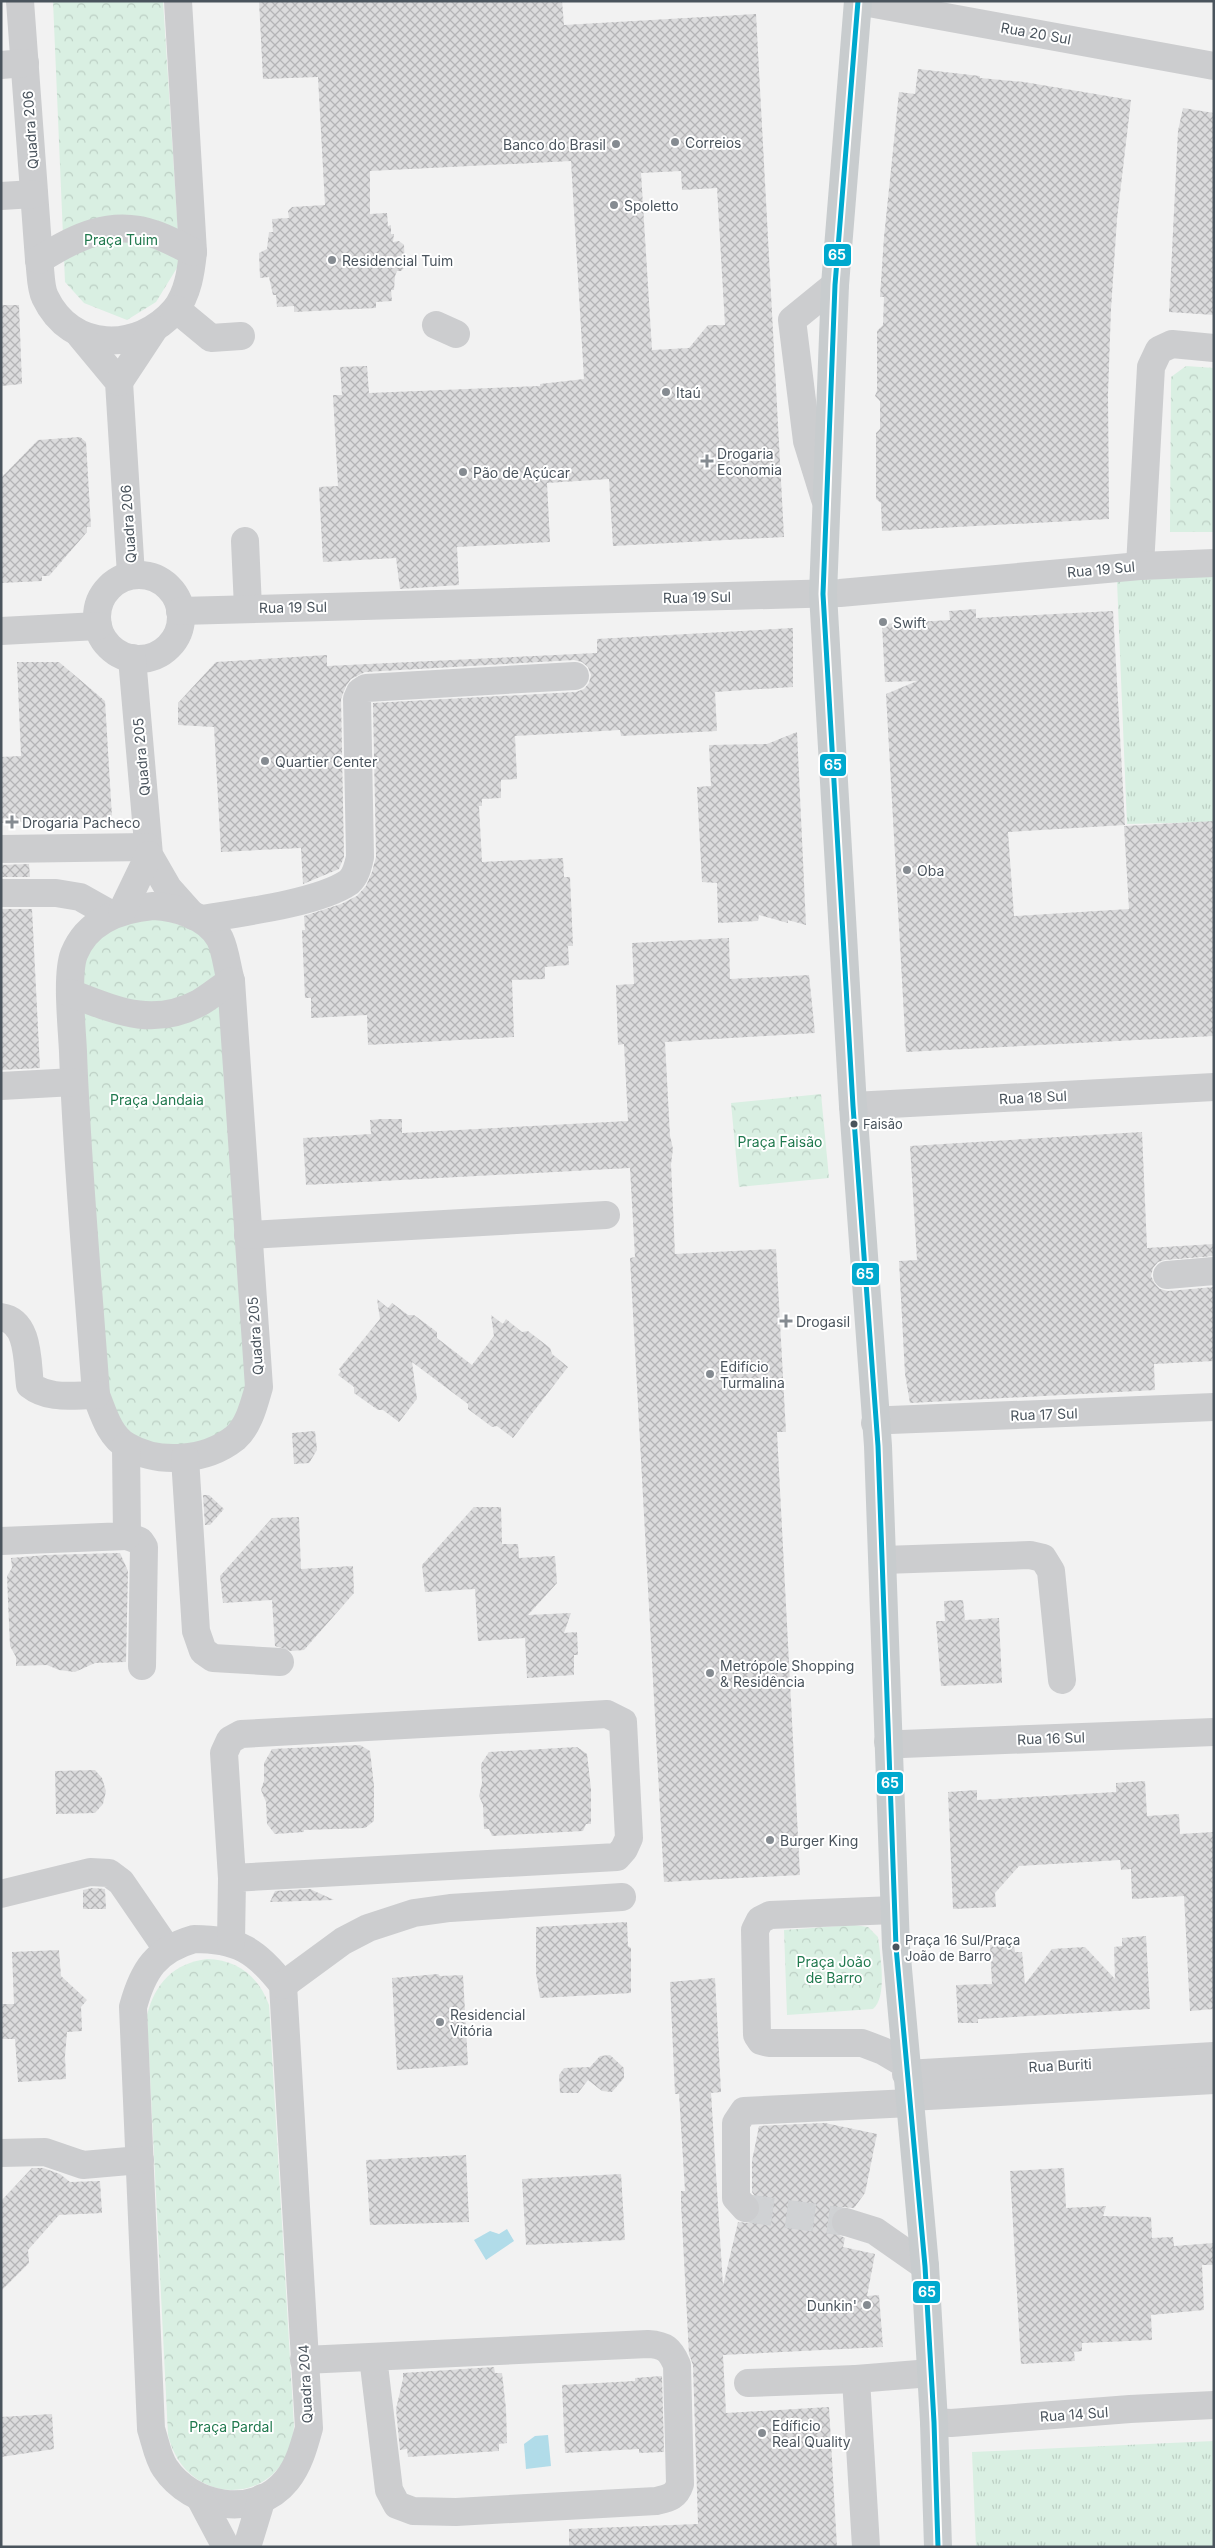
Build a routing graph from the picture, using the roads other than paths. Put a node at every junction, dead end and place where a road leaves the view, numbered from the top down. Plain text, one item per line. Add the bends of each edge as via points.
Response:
1 (20, 1) edge
2 (178, 1) edge
3 (858, 1) edge
4 (13, 64) edge
5 (1214, 66) edge
6 (34, 194) junction
7 (1, 196) edge
8 (192, 252) junction
9 (39, 260) junction
10 (835, 285) junction
11 (176, 308) junction
12 (154, 329) junction
13 (80, 335) junction
14 (241, 336) dead end
15 (1214, 348) edge
16 (119, 382) junction
17 (827, 508) junction
18 (245, 541) dead end
19 (1214, 563) edge
20 (1140, 566) junction
21 (131, 575) junction
22 (823, 594) junction
23 (248, 608) junction
24 (180, 611) junction
25 (98, 626) junction
26 (1, 631) edge
27 (132, 658) junction
28 (575, 676) dead end
29 (1, 849) edge
30 (149, 851) junction
31 (1, 893) edge
32 (117, 913) junction
33 (197, 917) junction
34 (231, 981) junction
35 (70, 993) junction
36 (74, 1082) junction
37 (1, 1086) edge
38 (1214, 1087) edge
39 (853, 1106) junction
40 (606, 1215) dead end
41 (248, 1235) junction
42 (1214, 1271) edge
43 (1167, 1275) dead end
44 (1, 1317) edge
45 (96, 1395) junction
46 (1214, 1407) edge
47 (875, 1423) junction
48 (126, 1446) junction
49 (185, 1458) junction
50 (127, 1536) junction
51 (1, 1541) edge
52 (883, 1560) junction
53 (280, 1662) dead end
54 (142, 1666) dead end
55 (1062, 1680) dead end
56 (1214, 1732) edge
57 (888, 1742) junction
58 (232, 1878) junction
59 (1, 1894) edge
60 (622, 1897) dead end
61 (894, 1910) junction
62 (231, 1942) junction
63 (167, 1949) junction
64 (282, 1984) junction
65 (1214, 2056) edge
66 (1214, 2080) edge
67 (908, 2085) junction
68 (1, 2153) edge
69 (140, 2160) junction
70 (745, 2208) dead end
71 (846, 2222) tunnel mouth
72 (925, 2266) junction
73 (373, 2357) junction
74 (304, 2360) junction
75 (931, 2373) junction
76 (856, 2379) junction
77 (748, 2383) dead end
78 (1214, 2406) edge
79 (934, 2422) junction
80 (200, 2498) junction
81 (262, 2498) junction
82 (226, 2547) edge
83 (247, 2547) edge
84 (866, 2547) edge
85 (938, 2547) edge

1 - 4 street, Quadra 206
2 - 8 street, Quadra 206
3 - 5 street, Rua 20 Sul
3 - 10 main road
4 - 6 street, Quadra 206
6 - 7 street
6 - 9 street, Quadra 206
8 - 9 street via 154,234 126,228 98,230 71,240
8 - 11 street, Quadra 206 via 190,277
9 - 13 street, Quadra 206 via 44,297 66,326
10 - 17 main road
10 - 17 street via 792,320 807,441
11 - 12 street, Quadra 206
11 - 14 street via 211,338
12 - 13 street, Quadra 206 via 117,342
12 - 16 street, Quadra 206
13 - 16 street, Quadra 206
15 - 20 street via 1172,344 1159,350 1151,367
16 - 21 street, Quadra 206
17 - 22 main road
18 - 23 street
19 - 20 street, Rua 19 Sul
20 - 22 street, Rua 19 Sul
21 - 24 street via 158,579 169,587
21 - 25 street via 108,588 100,600
22 - 23 street, Rua 19 Sul
22 - 39 main road
23 - 24 street, Rua 19 Sul
24 - 27 street via 180,624 167,647 145,658
25 - 26 street
25 - 27 street via 110,648
27 - 30 street, Quadra 205
28 - 33 street via 366,688 357,699 360,858 356,872 349,881 320,894 255,911
29 - 30 street
30 - 32 street
30 - 33 street, Quadra 205 via 168,888
31 - 32 street via 56,893 80,897
32 - 33 street via 159,906
32 - 35 street via 89,929 74,955
33 - 34 street, Quadra 205 via 220,939
34 - 35 street via 199,1003 178,1012 152,1017 122,1013
34 - 41 street, Quadra 205
35 - 36 street
36 - 37 street
36 - 45 street
38 - 39 street, Rua 18 Sul
39 - 47 main road
40 - 41 street
41 - 49 street, Quadra 205 via 259,1387 252,1413 236,1437 202,1455
42 - 43 street
44 - 45 street via 16,1324 23,1334 30,1385 40,1393 51,1395
45 - 48 street via 109,1427
46 - 47 street, Rua 17 Sul
47 - 52 main road
48 - 49 street, Quadra 205 via 158,1456
48 - 50 street
49 - 53 street via 196,1631 203,1651 213,1658
50 - 51 street
50 - 54 street via 140,1541 144,1547
52 - 55 street via 1030,1555 1043,1558 1051,1571
52 - 57 main road
56 - 57 street, Rua 16 Sul
57 - 61 main road
58 - 58 street via 617,1857 629,1838 623,1722 607,1714 241,1734 230,1740 224,1753
58 - 62 street
59 - 63 street via 90,1872 109,1873 122,1882
60 - 64 street via 414,1913 368,1928 343,1941
61 - 67 main road
61 - 67 street via 770,1915 760,1920 754,1930 757,2035 761,2041 769,2043 862,2043 883,2051
62 - 63 street, Quadra 204 via 194,1939
62 - 64 street, Quadra 204 via 271,1970
63 - 69 street, Quadra 204 via 144,1976 133,2007
64 - 74 street, Quadra 204
65 - 67 street, Rua Buriti
66 - 67 street, Rua Buriti
67 - 70 street via 744,2111 736,2123 736,2198
67 - 72 main road
68 - 69 street via 45,2152 82,2165
69 - 80 street, Quadra 204 via 152,2428 164,2467 178,2483
71 - 72 street via 875,2231
72 - 75 main road
73 - 73 street via 389,2490 398,2505 413,2511 456,2512 656,2501 671,2498 678,2492 677,2364 671,2351 663,2345
73 - 74 street
74 - 81 street, Quadra 204 via 309,2428 304,2448 286,2481
75 - 76 street
75 - 79 main road
76 - 77 street
76 - 84 street
78 - 79 street, Rua 14 Sul
79 - 85 main road
80 - 81 street, Quadra 204 via 232,2504
80 - 82 street
81 - 83 street

